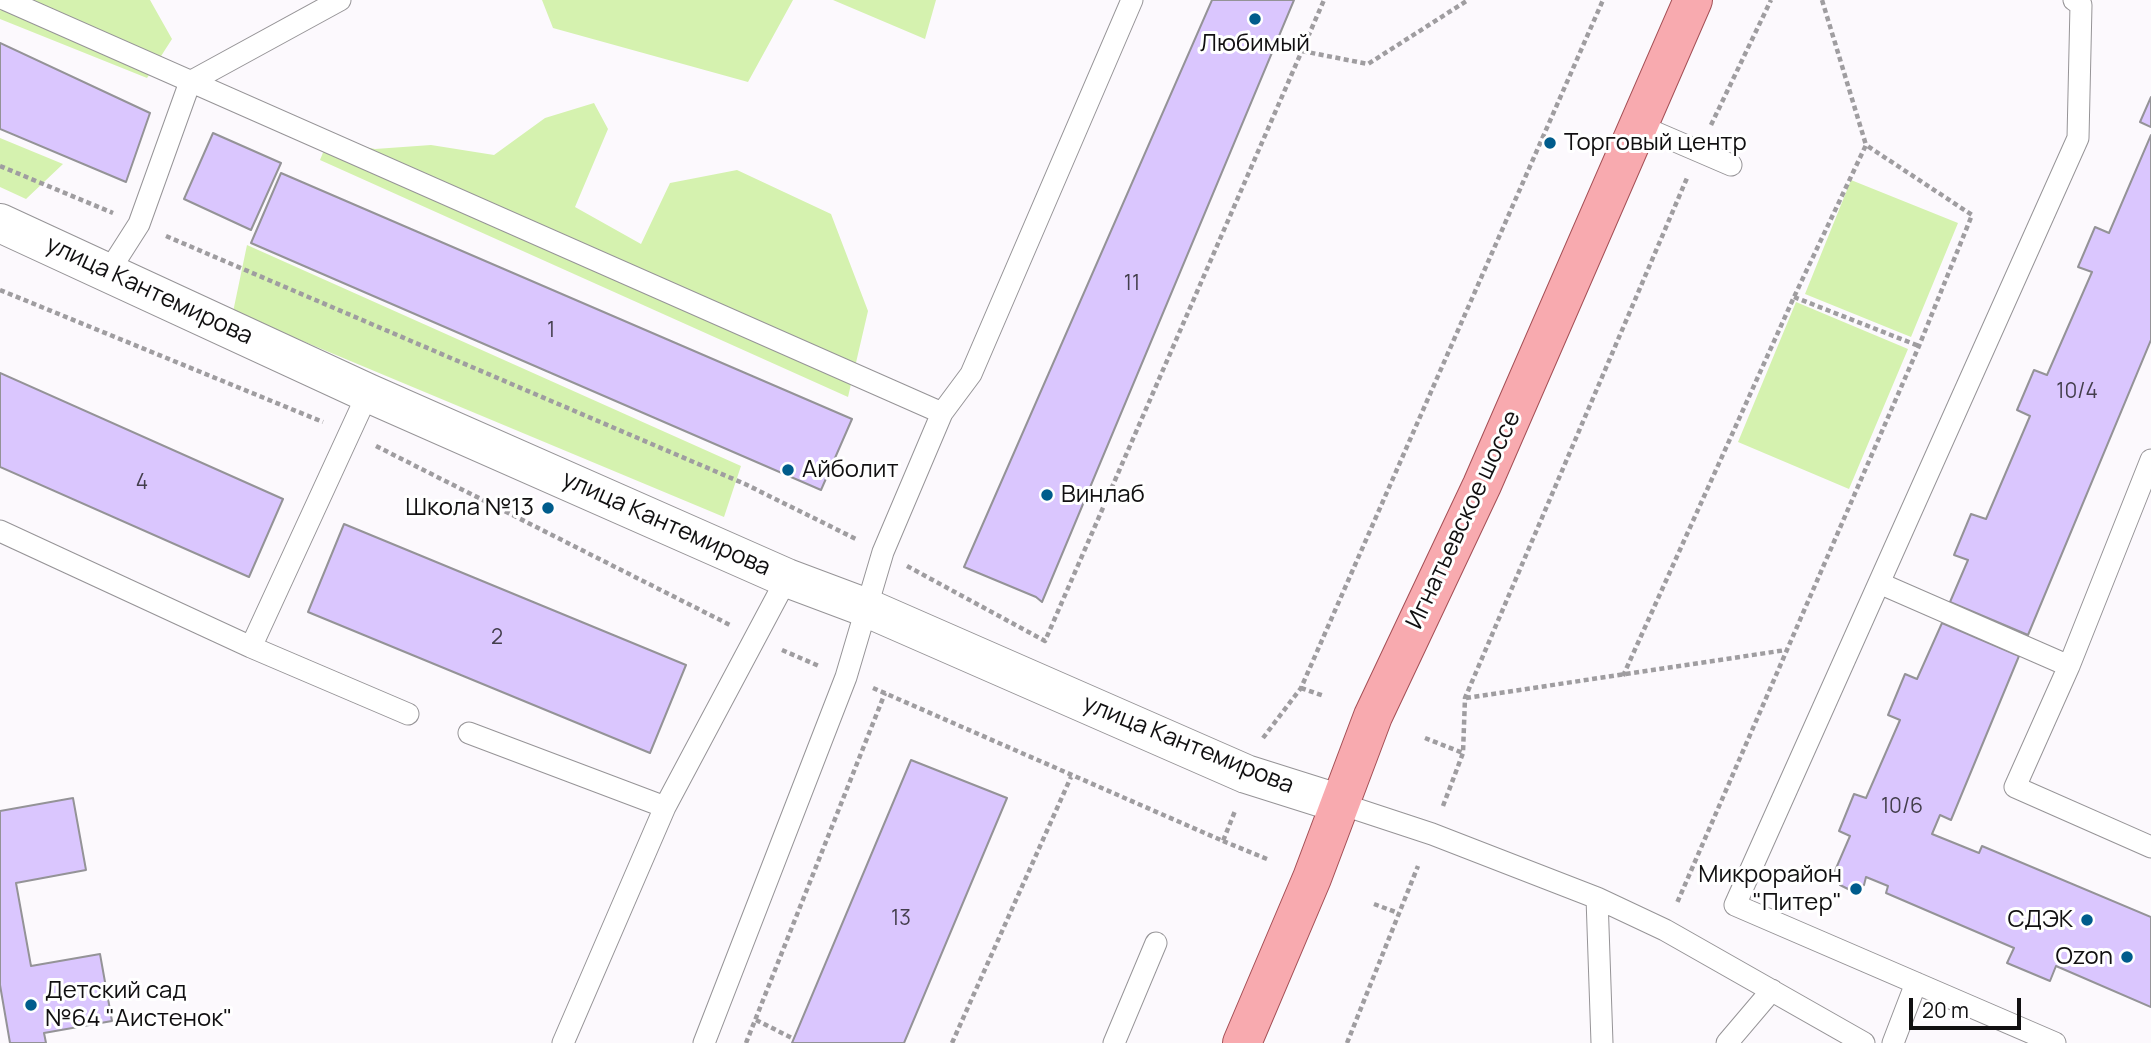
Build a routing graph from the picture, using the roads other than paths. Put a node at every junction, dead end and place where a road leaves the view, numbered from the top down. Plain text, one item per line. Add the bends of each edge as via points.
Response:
1 (6, 0) edge
2 (340, 0) edge
3 (1132, 0) edge
4 (1693, 0) edge
5 (2080, 2) edge
6 (190, 82) junction
7 (1638, 125) junction
8 (1731, 165) dead end
9 (0, 223) edge
10 (109, 271) junction
11 (368, 393) junction
12 (942, 413) junction
13 (2151, 460) edge
14 (0, 531) edge
15 (787, 578) junction
16 (1879, 583) junction
17 (867, 608) junction
18 (251, 647) junction
19 (2069, 666) junction
20 (408, 714) dead end
21 (469, 733) dead end
22 (1341, 804) junction
23 (665, 807) junction
24 (2151, 847) edge
25 (1597, 898) junction
26 (1156, 943) dead end
27 (1916, 984) junction
28 (1772, 990) junction
29 (563, 1043) edge
30 (704, 1043) edge
31 (1114, 1043) edge
32 (1242, 1043) edge
33 (1602, 1043) edge
34 (1727, 1043) edge
35 (1864, 1043) edge
36 (1893, 1043) edge
37 (2055, 1043) edge

1 - 6 lane
2 - 6 lane
3 - 12 lane via 971,374
4 - 7 main road, Игнатьевское шоссе
5 - 16 lane via 2078,138
6 - 10 lane via 139,225
6 - 12 lane
7 - 8 lane
7 - 22 main road, Игнатьевское шоссе via 1482,485 1373,716
9 - 10 street, улица Кантемирова
10 - 11 street, улица Кантемирова
11 - 15 street, улица Кантемирова
11 - 18 lane
12 - 17 lane via 883,552
13 - 19 lane
14 - 18 lane
15 - 17 street, улица Кантемирова
15 - 23 lane
16 - 19 lane
16 - 27 lane via 1735,905
17 - 22 street, улица Кантемирова via 1246,774
17 - 30 lane via 846,677
18 - 20 lane
19 - 24 lane via 2015,788
21 - 23 lane
22 - 25 lane
22 - 32 main road, Игнатьевское шоссе
23 - 29 lane
25 - 28 lane
25 - 33 lane
26 - 31 lane
27 - 36 lane
27 - 37 lane
28 - 34 lane
28 - 35 lane

